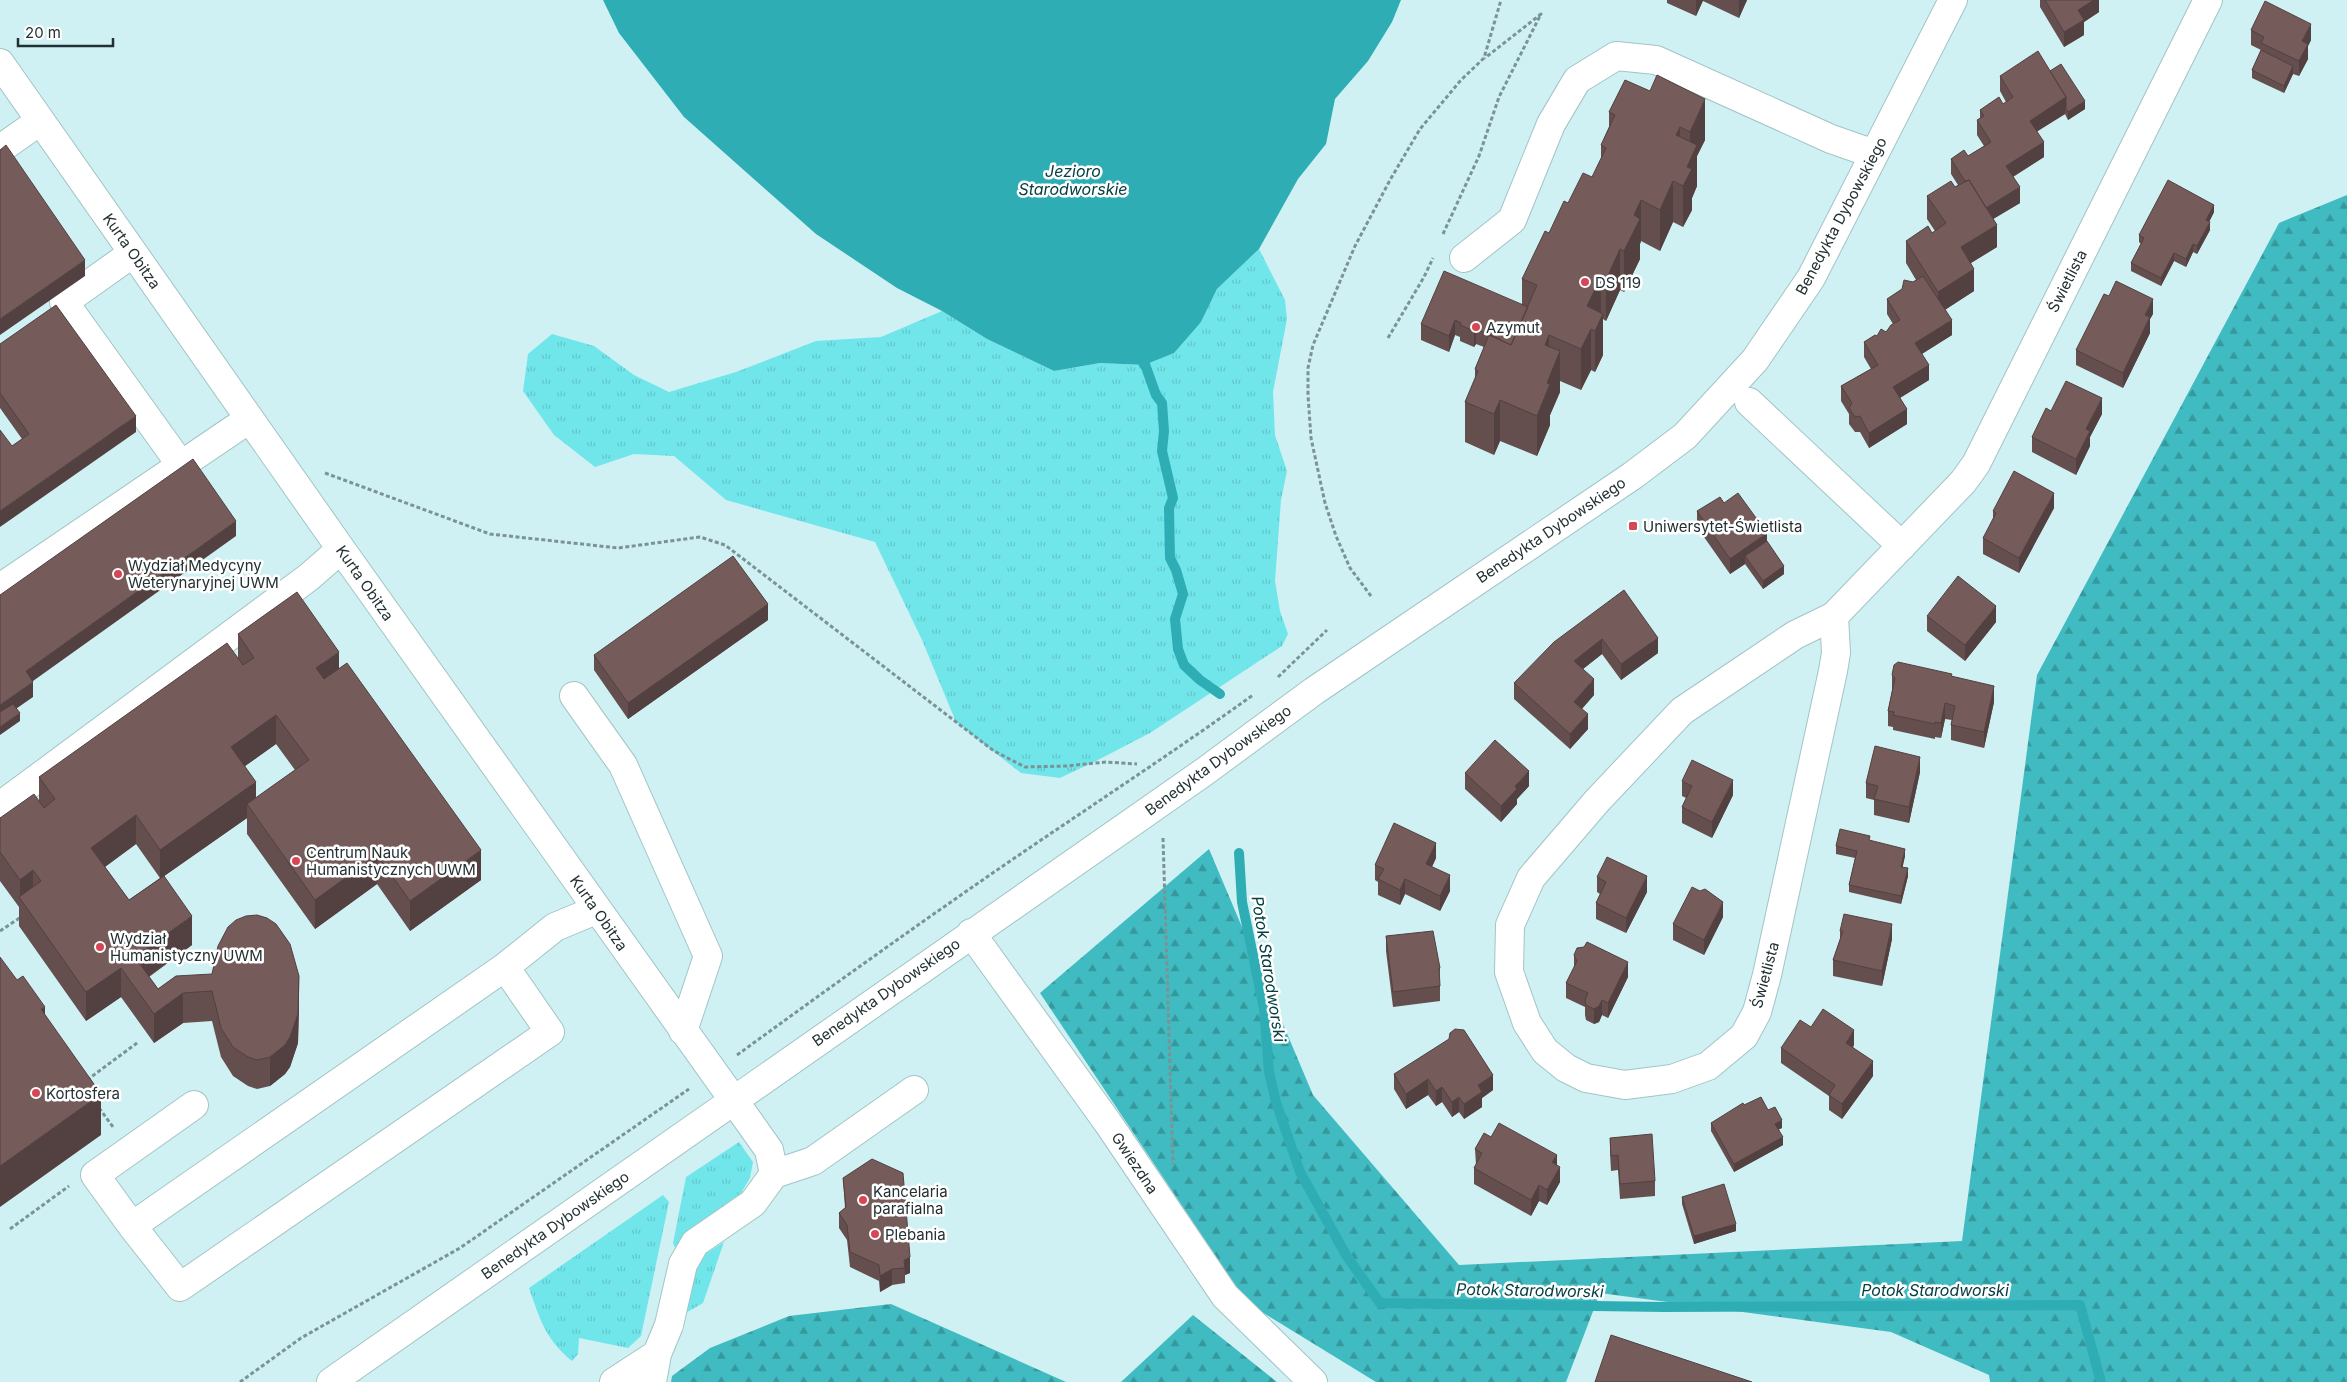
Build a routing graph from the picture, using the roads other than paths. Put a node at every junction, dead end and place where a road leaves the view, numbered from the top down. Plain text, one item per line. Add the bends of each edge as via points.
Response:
1 (1953, 0) edge
2 (2208, 0) edge
3 (0, 64) edge
4 (40, 121) junction
5 (0, 149) edge
6 (1874, 154) junction
7 (133, 253) junction
8 (1464, 258) dead end
9 (48, 280) edge
10 (64, 302) junction
11 (40, 319) edge
12 (1748, 402) dead end
13 (249, 418) junction
14 (181, 464) junction
15 (1902, 546) junction
16 (341, 549) junction
17 (0, 588) edge
18 (1834, 616) junction
19 (574, 696) dead end
20 (0, 806) edge
21 (596, 910) junction
22 (971, 933) junction
23 (505, 967) junction
24 (683, 1031) junction
25 (914, 1090) dead end
26 (732, 1100) junction
27 (194, 1106) dead end
28 (774, 1174) junction
29 (132, 1226) junction
30 (657, 1354) junction
31 (331, 1382) edge
32 (614, 1382) edge
33 (652, 1382) edge
34 (1313, 1382) edge

1 - 6 street, Benedykta Dybowskiego
2 - 15 street, Świetlista via 1976,464 1939,509
3 - 4 street, Kurta Obitza
4 - 5 street
4 - 7 street, Kurta Obitza
6 - 8 street via 1831,139 1656,60 1616,56 1577,80 1551,124 1512,220
6 - 22 street, Benedykta Dybowskiego via 1811,278 1755,360 1685,436 1632,476 1314,691 1204,772
7 - 10 street
7 - 13 street, Kurta Obitza
9 - 10 street
10 - 11 street
10 - 14 street
12 - 15 street
13 - 14 street
13 - 16 street, Kurta Obitza
14 - 17 street
15 - 18 street, Świetlista
16 - 20 street via 309,577
16 - 21 street, Kurta Obitza
18 - 18 street, Świetlista via 1795,635 1682,711 1597,801 1531,878 1510,925 1509,972 1527,1023 1545,1051 1566,1068 1586,1078 1625,1085 1672,1079 1708,1066 1744,1036 1757,1012 1767,975 1833,671 1836,653
19 - 24 street via 624,765 708,956
21 - 23 street via 555,928
21 - 24 street, Kurta Obitza
22 - 26 street, Benedykta Dybowskiego
22 - 34 street, Gwiezdna via 1108,1123 1225,1296
23 - 29 street
23 - 29 street via 550,1032 542,1038 180,1287
24 - 26 street, Kurta Obitza
25 - 28 street via 813,1161
26 - 28 street, Kurta Obitza via 769,1150
26 - 31 street, Benedykta Dybowskiego
27 - 29 street via 95,1175
28 - 30 street via 753,1203 695,1243 683,1264 669,1325
30 - 32 street
30 - 33 street

